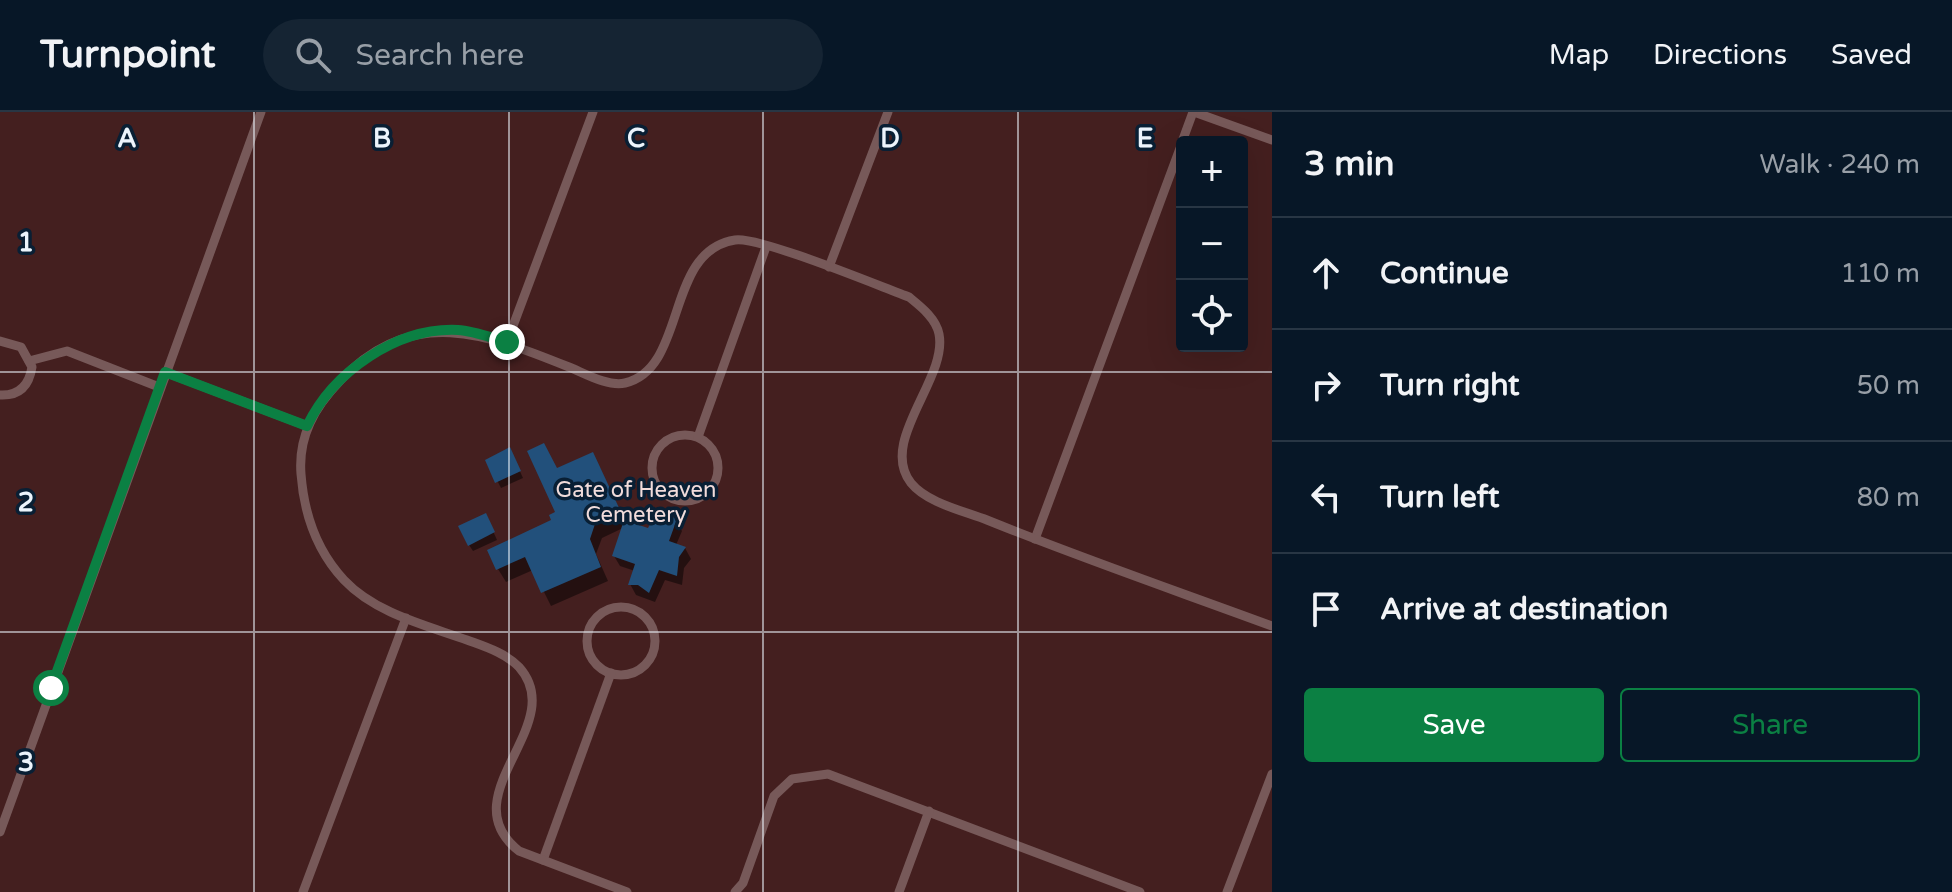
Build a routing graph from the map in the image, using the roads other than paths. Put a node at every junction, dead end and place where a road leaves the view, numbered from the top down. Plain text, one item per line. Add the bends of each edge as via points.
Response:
1 (261, 112) edge
2 (593, 112) edge
3 (888, 112) edge
4 (1194, 112) edge
5 (1184, 136) edge
6 (1272, 140) edge
7 (1176, 158) edge
8 (766, 247) junction
9 (829, 267) junction
10 (0, 341) edge
11 (507, 342) junction
12 (29, 361) junction
13 (165, 372) junction
14 (159, 387) junction
15 (1, 399) edge
16 (307, 426) junction
17 (698, 437) junction
18 (1035, 539) junction
19 (406, 618) junction
20 (1272, 626) edge
21 (611, 673) junction
22 (1272, 777) edge
23 (929, 811) junction
24 (0, 832) edge
25 (543, 860) junction
26 (603, 888) edge
27 (303, 892) edge
28 (627, 892) edge
29 (735, 892) edge
30 (899, 892) edge
31 (1140, 892) edge
32 (1227, 892) edge

1 - 13 lane
2 - 11 lane
3 - 9 lane
4 - 5 lane
4 - 6 lane
7 - 18 lane
8 - 9 lane
8 - 11 lane via 737,239 712,248 690,273 661,351 645,372 624,384 598,379
8 - 17 lane
9 - 18 lane via 909,297 928,312 939,333 936,361 902,447 912,484 934,499
10 - 12 lane via 21,347
11 - 16 lane via 459,330 421,334 380,350 344,377 316,407
12 - 14 lane via 67,351
12 - 15 lane via 29,381
13 - 14 lane
13 - 16 lane
14 - 24 lane
16 - 19 lane via 300,468 304,511 321,551 369,601
17 - 17 lane via 667,440 654,456 653,477 674,500 704,496 716,480 718,460
18 - 20 lane
19 - 25 lane via 491,649 519,666 530,687 531,712 495,801 496,824 512,845
19 - 27 lane
21 - 21 lane via 643,667 654,648 655,637 645,617 625,607 595,618 587,639 593,660
21 - 25 lane
22 - 32 lane
23 - 29 lane via 828,774 792,779 774,796 743,883
23 - 30 lane
23 - 31 lane
25 - 26 lane
26 - 28 lane

